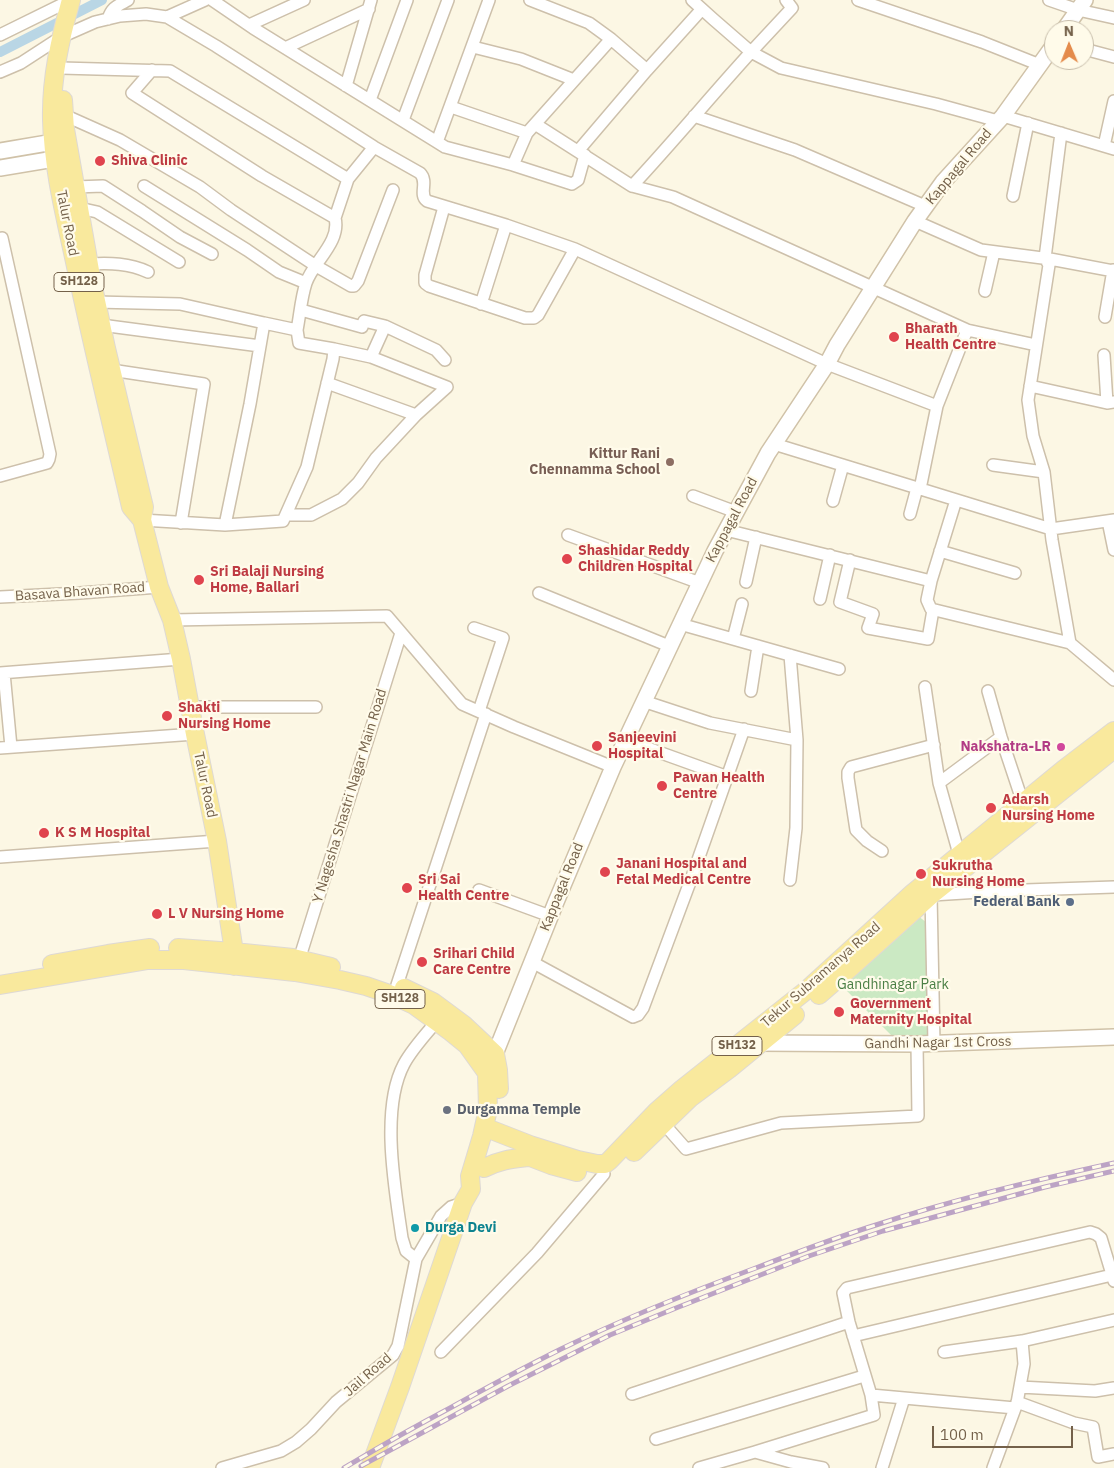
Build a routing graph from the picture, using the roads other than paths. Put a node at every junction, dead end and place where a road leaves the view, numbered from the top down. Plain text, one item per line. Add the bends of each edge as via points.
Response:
1 (71, 0) edge
2 (128, 0) edge
3 (205, 0) edge
4 (212, 0) edge
5 (304, 0) edge
6 (408, 0) edge
7 (448, 0) edge
8 (490, 0) edge
9 (530, 0) edge
10 (692, 0) edge
11 (858, 0) edge
12 (1049, 0) edge
13 (792, 3) edge
14 (370, 4) edge
15 (1081, 5) edge
16 (702, 9) junction
17 (167, 17) junction
18 (1114, 18) edge
19 (108, 19) junction
20 (1071, 20) edge
21 (249, 25) junction
22 (0, 35) edge
23 (61, 37) junction
24 (611, 39) junction
25 (473, 47) junction
26 (285, 48) junction
27 (751, 52) junction
28 (1094, 52) edge
29 (1114, 57) edge
30 (1044, 59) edge
31 (1040, 65) junction
32 (61, 68) junction
33 (152, 70) junction
34 (647, 70) junction
35 (0, 72) edge
36 (574, 80) junction
37 (346, 86) junction
38 (370, 100) junction
39 (1114, 101) edge
40 (451, 107) junction
41 (64, 115) junction
42 (694, 116) junction
43 (1001, 119) junction
44 (403, 120) junction
45 (535, 124) junction
46 (1028, 124) junction
47 (1061, 133) junction
48 (527, 134) junction
49 (437, 142) junction
50 (374, 147) junction
51 (1109, 147) edge
52 (61, 150) junction
53 (0, 151) edge
54 (581, 153) junction
55 (512, 165) junction
56 (0, 168) edge
57 (348, 179) junction
58 (144, 186) dead end
59 (632, 186) junction
60 (75, 187) junction
61 (393, 190) dead end
62 (1012, 196) dead end
63 (925, 206) junction
64 (79, 208) junction
65 (444, 208) junction
66 (335, 218) junction
67 (915, 220) junction
68 (506, 225) junction
69 (2, 238) dead end
70 (574, 249) junction
71 (994, 252) junction
72 (212, 254) dead end
73 (1045, 258) junction
74 (179, 262) dead end
75 (89, 264) junction
76 (316, 266) junction
77 (1113, 270) edge
78 (148, 272) dead end
79 (306, 283) junction
80 (874, 287) junction
81 (985, 291) dead end
82 (96, 302) junction
83 (481, 304) junction
84 (301, 310) junction
85 (1105, 317) dead end
86 (264, 323) junction
87 (101, 324) junction
88 (385, 326) junction
89 (297, 330) junction
90 (967, 330) junction
91 (1036, 345) junction
92 (260, 346) junction
93 (334, 349) junction
94 (1104, 356) dead end
95 (372, 357) junction
96 (445, 360) dead end
97 (827, 364) junction
98 (111, 370) junction
99 (327, 383) junction
100 (1030, 386) junction
101 (1110, 402) edge
102 (937, 406) junction
103 (416, 415) junction
104 (774, 444) junction
105 (843, 465) junction
106 (993, 465) dead end
107 (1044, 472) junction
108 (0, 476) edge
109 (919, 488) junction
110 (693, 496) dead end
111 (833, 500) dead end
112 (956, 500) junction
113 (736, 512) junction
114 (910, 514) dead end
115 (286, 515) junction
116 (142, 520) junction
117 (1111, 521) edge
118 (181, 523) junction
119 (225, 525) junction
120 (1051, 529) junction
121 (726, 530) junction
122 (568, 535) dead end
123 (756, 537) junction
124 (940, 550) junction
125 (1114, 550) edge
126 (830, 555) junction
127 (850, 560) junction
128 (1015, 573) dead end
129 (931, 581) junction
130 (746, 582) dead end
131 (700, 583) junction
132 (159, 587) junction
133 (539, 593) dead end
134 (0, 597) edge
135 (820, 600) dead end
136 (742, 604) dead end
137 (933, 610) junction
138 (172, 620) junction
139 (680, 624) junction
140 (474, 628) dead end
141 (401, 632) junction
142 (733, 639) junction
143 (1070, 643) junction
144 (670, 646) junction
145 (758, 646) junction
146 (790, 655) junction
147 (182, 659) junction
148 (839, 669) dead end
149 (2, 673) edge
150 (1114, 680) edge
151 (925, 687) dead end
152 (751, 691) dead end
153 (988, 691) dead end
154 (643, 702) junction
155 (190, 707) junction
156 (316, 708) dead end
157 (483, 712) junction
158 (744, 730) junction
159 (1114, 731) edge
160 (195, 734) junction
161 (1001, 737) junction
162 (625, 740) junction
163 (797, 740) junction
164 (934, 745) junction
165 (6, 748) edge
166 (1114, 749) edge
167 (613, 767) junction
168 (728, 777) junction
169 (939, 783) junction
170 (1023, 803) junction
171 (217, 841) junction
172 (882, 851) dead end
173 (0, 857) edge
174 (963, 858) junction
175 (790, 880) dead end
176 (1114, 887) edge
177 (479, 890) dead end
178 (926, 891) junction
179 (550, 916) junction
180 (234, 959) junction
181 (299, 960) junction
182 (532, 962) junction
183 (0, 973) edge
184 (0, 985) edge
185 (397, 985) junction
186 (437, 1021) junction
187 (1114, 1037) edge
188 (741, 1043) junction
189 (761, 1043) junction
190 (917, 1044) junction
191 (934, 1044) junction
192 (495, 1054) junction
193 (487, 1073) junction
194 (664, 1124) junction
195 (488, 1134) junction
196 (528, 1157) junction
197 (484, 1168) junction
198 (604, 1174) junction
199 (467, 1196) junction
200 (1109, 1247) edge
201 (416, 1259) junction
202 (1113, 1278) edge
203 (1114, 1320) edge
204 (849, 1322) junction
205 (853, 1336) junction
206 (1022, 1340) junction
207 (441, 1352) dead end
208 (944, 1352) dead end
209 (864, 1376) junction
210 (1020, 1387) junction
211 (1114, 1388) edge
212 (632, 1394) dead end
213 (871, 1395) junction
214 (904, 1398) junction
215 (1016, 1405) junction
216 (656, 1439) dead end
217 (756, 1452) junction
218 (1114, 1454) edge
219 (222, 1468) edge
220 (370, 1468) edge
221 (701, 1468) edge
222 (823, 1468) edge
223 (882, 1468) edge
224 (993, 1468) edge

1 - 22 street
1 - 23 main road, Talur Road / SH128
2 - 19 street via 114,6
3 - 17 street
4 - 21 street
5 - 21 street
6 - 38 street
7 - 44 street
8 - 25 street
9 - 24 street via 589,23
10 - 16 street
11 - 31 street
12 - 15 street
13 - 27 street
14 - 26 street
14 - 37 street
15 - 18 street
15 - 20 main road
16 - 27 street
16 - 34 street
17 - 19 street via 146,14
17 - 50 street
19 - 23 street
21 - 26 street
23 - 32 main road, Talur Road / SH128
23 - 35 street
23 - 52 main road, Talur Road / SH128 via 53,95
24 - 34 street
24 - 36 street
25 - 36 street via 521,60
25 - 40 street
26 - 37 street
27 - 42 street
27 - 43 street via 781,68
28 - 29 street
30 - 31 main road, Kappagal Road
31 - 43 main road, Kappagal Road
32 - 33 street
32 - 41 main road, Talur Road / SH128
33 - 57 street via 170,71
33 - 66 street via 132,93 262,176
34 - 54 street
36 - 45 street
37 - 38 street
38 - 44 street
39 - 51 street
40 - 48 street
40 - 49 street
41 - 52 main road, Talur Road / SH128
41 - 76 street via 120,140 200,187
42 - 59 street
42 - 63 street via 795,150
43 - 46 street
43 - 63 main road, Kappagal Road
44 - 49 street
45 - 48 street
45 - 54 street
46 - 47 street
46 - 62 street
47 - 51 street
47 - 73 street
48 - 55 street
49 - 55 street
50 - 57 street
50 - 65 street via 420,173 425,181 424,199
52 - 53 main road
52 - 56 main road
52 - 60 main road, Talur Road / SH128
52 - 116 main road, Talur Road / SH128 via 85,312 131,507
54 - 55 street via 578,180 572,184
54 - 59 street
57 - 66 street
58 - 79 street via 279,272
59 - 80 street via 673,197
60 - 64 main road, Talur Road / SH128
60 - 72 street via 103,186 180,237
61 - 76 street via 356,284 351,286
63 - 67 main road, Kappagal Road
64 - 74 street via 97,212
64 - 75 main road, Talur Road / SH128
65 - 68 street
65 - 83 street via 425,283
66 - 76 street via 337,226
67 - 71 street via 981,250
67 - 80 main road, Kappagal Road
68 - 70 street
68 - 83 street
69 - 108 street via 50,454 47,463
70 - 83 street via 534,318
70 - 97 street
71 - 73 street
71 - 81 street
73 - 77 street
73 - 91 street via 1049,265
75 - 78 street via 116,263
75 - 82 main road, Talur Road / SH128
76 - 79 street
77 - 85 street
79 - 84 street
80 - 90 street
80 - 97 main road, Kappagal Road
82 - 86 street via 180,304
82 - 87 main road, Talur Road / SH128
84 - 88 street via 362,327 364,321
84 - 89 street
86 - 89 street
86 - 92 street
87 - 92 street
87 - 98 main road, Talur Road / SH128
88 - 95 street
88 - 96 street via 436,350
89 - 93 street via 299,343
90 - 91 street
90 - 102 street
91 - 100 street
92 - 119 street
93 - 95 street
93 - 99 street
94 - 101 street
95 - 103 street via 447,387
97 - 102 street
97 - 104 main road, Kappagal Road
98 - 116 main road, Talur Road / SH128 via 144,507
98 - 118 street via 204,384
99 - 103 street
99 - 115 street via 308,467
100 - 101 street
100 - 107 street via 1028,400 1033,436
102 - 109 street
103 - 115 street via 342,499 311,515
104 - 105 street
104 - 113 main road, Kappagal Road
105 - 109 street
105 - 111 street
106 - 107 street
107 - 120 street
109 - 112 street
109 - 114 street
110 - 113 street
112 - 120 street
112 - 124 street
113 - 121 main road, Kappagal Road
115 - 119 street via 283,521
116 - 118 street
116 - 132 main road, Talur Road / SH128
117 - 120 street
117 - 125 street
118 - 119 street
120 - 143 street
121 - 123 street
121 - 131 main road, Kappagal Road
122 - 131 street
123 - 126 street
123 - 130 street
124 - 128 street
124 - 129 street
126 - 127 street
126 - 135 street
127 - 129 street
127 - 137 street via 840,602 873,614 868,628 928,639
129 - 137 street via 928,600
131 - 139 main road, Kappagal Road
132 - 134 street, Basava Bhavan Road
132 - 138 main road, Talur Road / SH128
133 - 144 street
136 - 142 street
137 - 143 street
138 - 141 street via 387,616
138 - 147 main road, Talur Road / SH128
139 - 142 street
139 - 144 main road, Kappagal Road
140 - 157 street via 503,638
141 - 157 street via 462,704
141 - 181 street, Y Nagesha Shastri Nagar Main Road
142 - 145 street
143 - 150 street
144 - 154 main road, Kappagal Road
145 - 146 street
145 - 152 street
146 - 148 street
146 - 163 street
147 - 149 street
147 - 155 main road, Talur Road / SH128
149 - 165 street
151 - 164 street
153 - 161 street
154 - 158 street
154 - 162 main road, Kappagal Road
155 - 156 street
155 - 160 main road, Talur Road / SH128
157 - 167 street
157 - 185 street
158 - 163 street
158 - 168 street
159 - 170 main road, SH132
160 - 165 street
160 - 171 main road, Talur Road / SH128
161 - 169 street
161 - 170 street
162 - 167 main road, Kappagal Road
162 - 168 street
163 - 175 street via 796,828
164 - 169 street
164 - 172 street via 851,767 848,772 856,830
166 - 174 main road, Tekur Subramanya Road / SH132
167 - 179 main road, Kappagal Road
168 - 182 street via 638,1015 633,1017
169 - 174 street
170 - 174 main road, SH132
171 - 173 street
171 - 180 main road, Talur Road / SH128
174 - 178 main road, Tekur Subramanya Road / SH132
176 - 178 street
177 - 179 street
178 - 188 main road, Tekur Subramanya Road / SH132
178 - 189 main road, Tekur Subramanya Road / SH132 via 850,969
178 - 191 street
179 - 182 main road, Kappagal Road
180 - 181 main road
180 - 183 main road via 182,948 154,948
180 - 184 main road via 148,960
180 - 186 main road, SH128 via 366,986 392,995
181 - 185 main road via 380,978
182 - 192 main road, Kappagal Road
185 - 192 main road via 433,1002
186 - 193 main road, SH128 via 467,1046
186 - 201 street via 404,1064 394,1096 391,1122 391,1153 402,1238 406,1251
187 - 191 main road, Gandhi Nagar 1st Cross
188 - 189 main road, Gandhi Nagar 1st Cross
188 - 195 main road, Tekur Subramanya Road / SH132 via 670,1099 605,1164 567,1157
189 - 190 main road, Gandhi Nagar 1st Cross
189 - 194 main road, Tekur Subramanya Road / SH132 via 690,1098
190 - 191 main road, Gandhi Nagar 1st Cross
190 - 194 street via 918,1116 781,1123 686,1149
192 - 193 main road, Kappagal Road
192 - 195 main road via 500,1086
193 - 195 main road
194 - 198 main road, Tekur Subramanya Road / SH132 via 622,1164
195 - 196 main road
195 - 197 main road
195 - 199 main road via 470,1176
196 - 197 main road via 505,1159
196 - 198 main road via 585,1174
197 - 199 main road via 480,1180
198 - 207 street via 536,1253
199 - 201 street, Jail Road via 441,1216
199 - 220 main road
200 - 202 street
200 - 204 street via 1090,1232 847,1288 843,1292
201 - 219 street, Jail Road via 398,1346 393,1355 336,1402 296,1442 280,1451
202 - 205 street
203 - 206 street
204 - 205 street
204 - 212 street
205 - 209 street
206 - 208 street
206 - 210 street via 1024,1364
209 - 213 street
209 - 216 street
210 - 211 street via 1094,1391
210 - 215 street
213 - 214 street
213 - 217 street via 874,1415
214 - 215 street
214 - 223 street
215 - 218 street via 1093,1427 1098,1458
215 - 224 street
217 - 221 street
217 - 222 street

